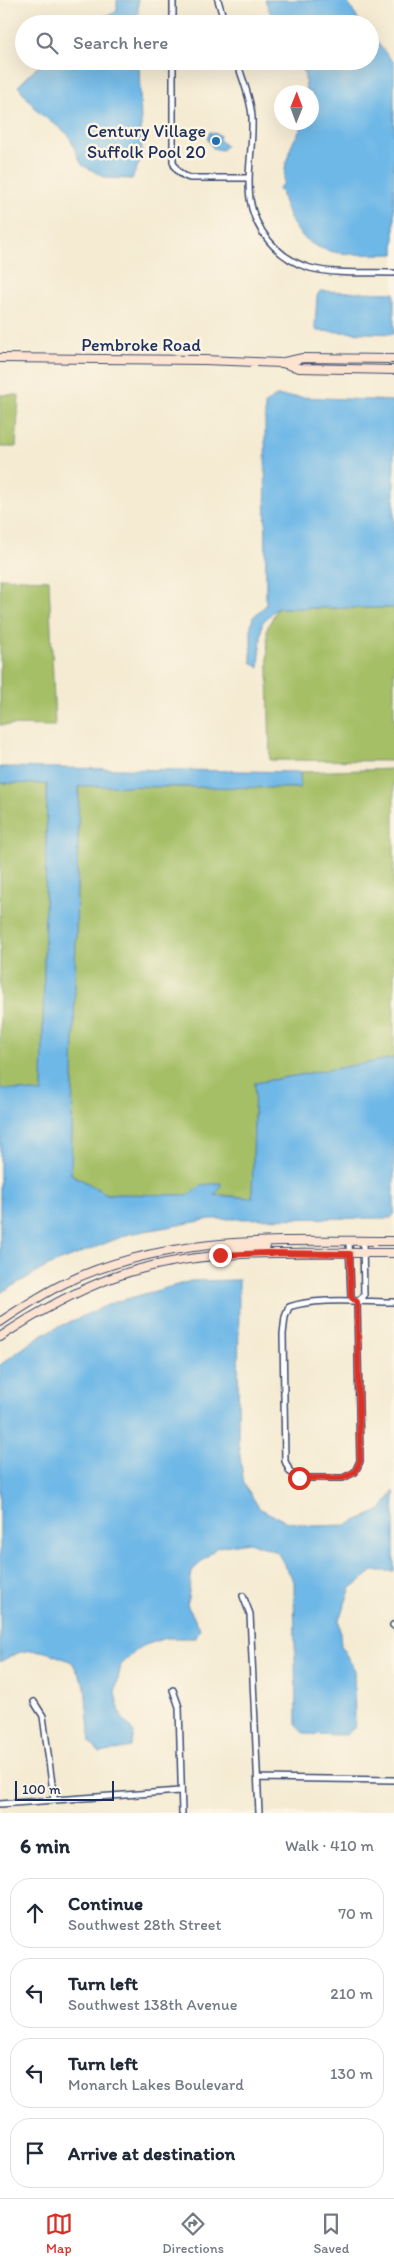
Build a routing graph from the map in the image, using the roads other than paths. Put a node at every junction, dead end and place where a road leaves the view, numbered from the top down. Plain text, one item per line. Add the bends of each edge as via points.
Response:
1 (173, 0) edge
2 (218, 0) edge
3 (173, 15) edge
4 (222, 15) edge
5 (173, 70) edge
6 (239, 70) edge
7 (248, 178) junction
8 (394, 273) edge
9 (0, 358) edge
10 (394, 359) edge
11 (282, 363) junction
12 (394, 370) edge
13 (280, 1241) junction
14 (349, 1241) junction
15 (363, 1241) junction
16 (394, 1241) edge
17 (394, 1253) edge
18 (350, 1254) junction
19 (363, 1254) junction
20 (204, 1257) junction
21 (351, 1287) junction
22 (364, 1287) junction
23 (357, 1302) junction
24 (394, 1302) edge
25 (0, 1322) edge
26 (0, 1337) edge
27 (243, 1596) dead end
28 (173, 1690) dead end
29 (34, 1702) dead end
30 (258, 1778) junction
31 (394, 1780) edge
32 (180, 1791) junction
33 (54, 1799) junction
34 (0, 1804) edge
35 (182, 1813) edge
36 (259, 1813) edge

1 - 3 street
2 - 4 street
5 - 7 street via 173,156 177,170 186,177
6 - 7 street via 251,112
7 - 8 street via 250,207 255,219 272,244 294,262 325,271
9 - 11 street, Pembroke Road
10 - 11 street, Pembroke Road via 304,358
11 - 12 street, Pembroke Road via 299,368
13 - 14 street
13 - 20 street via 264,1246 206,1250
13 - 25 street via 184,1248 110,1267 66,1283
14 - 15 street
14 - 18 street
15 - 16 street
15 - 19 street
17 - 19 street
18 - 19 street
18 - 20 street via 266,1253
18 - 21 street
19 - 22 street
20 - 26 street via 114,1277 34,1314
21 - 22 street
21 - 23 street via 351,1297
22 - 23 street via 364,1296
23 - 23 street via 301,1303 289,1307 285,1317 285,1461 290,1472 299,1478 343,1478 355,1472 360,1461
23 - 24 street
27 - 30 street via 250,1614
28 - 32 street via 179,1707
29 - 33 street via 43,1716
30 - 31 street
30 - 36 street
32 - 33 street
32 - 35 street
33 - 34 street

